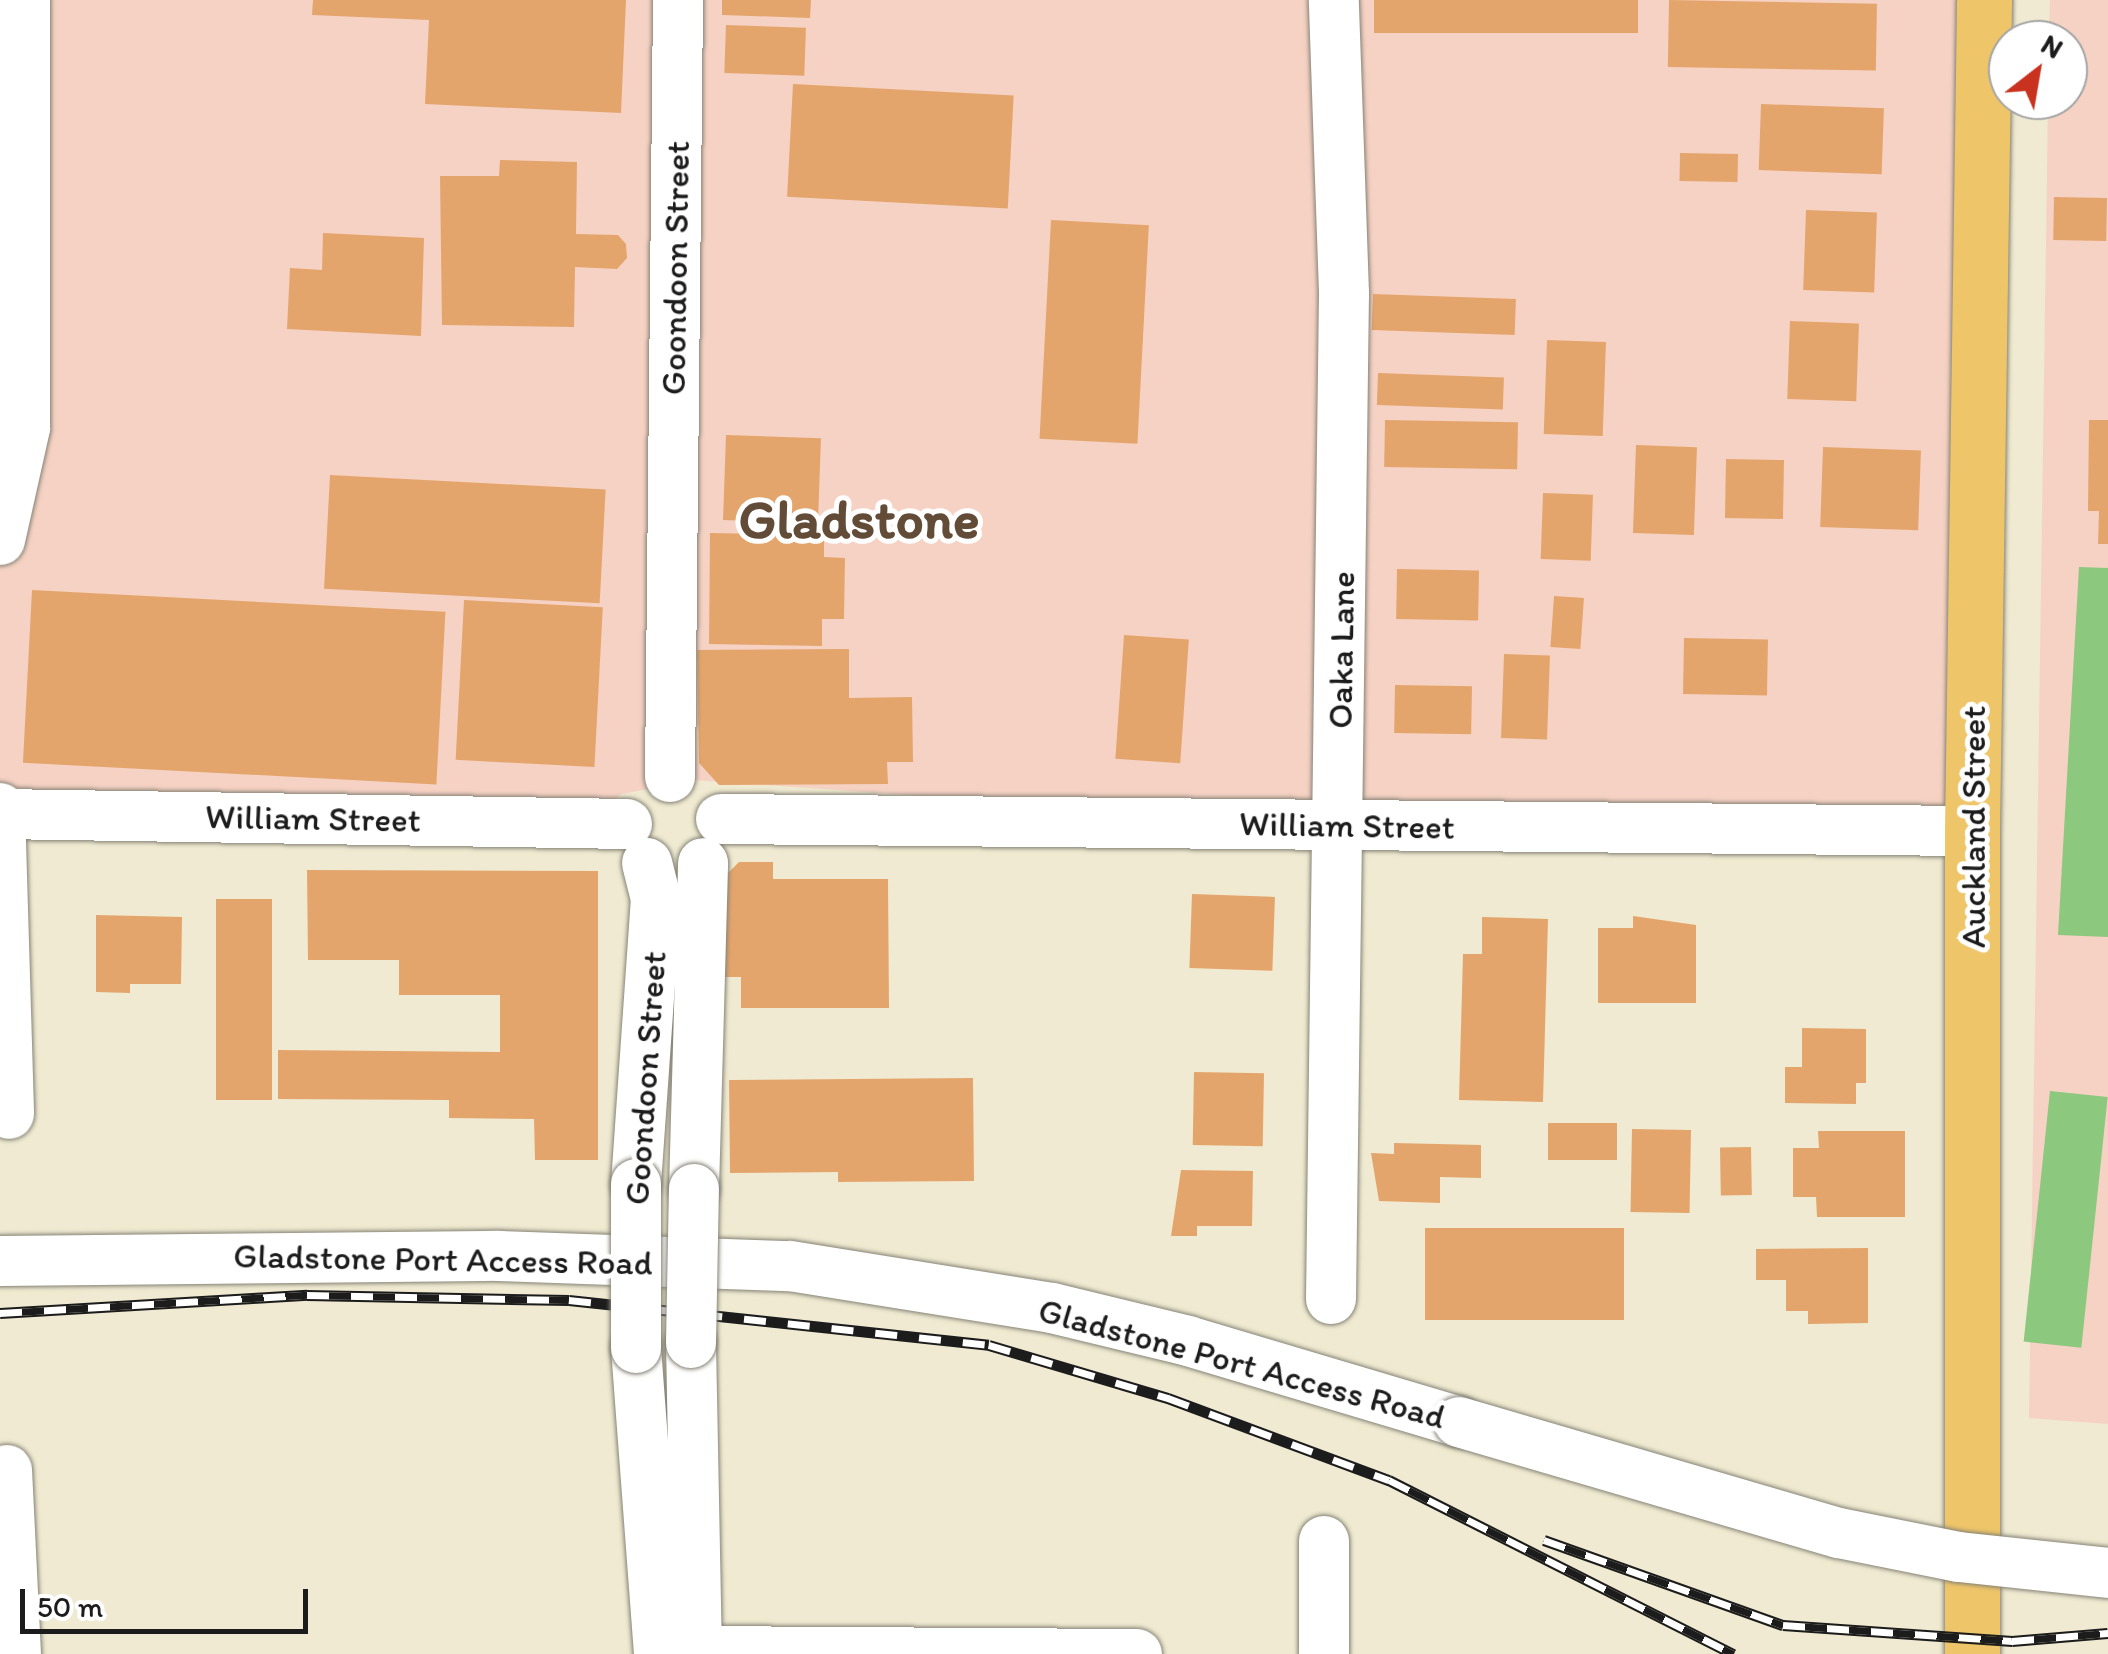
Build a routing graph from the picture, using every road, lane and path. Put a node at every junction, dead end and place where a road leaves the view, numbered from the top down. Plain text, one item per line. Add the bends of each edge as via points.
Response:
1 (25, 0) edge
2 (678, 0) edge
3 (1334, 0) edge
4 (1984, 0) edge
5 (0, 540) edge
6 (670, 777) junction
7 (0, 812) edge
8 (1339, 825) junction
9 (1972, 830) junction
10 (712, 841) junction
11 (637, 844) junction
12 (9, 1114) dead end
13 (0, 1262) edge
14 (1331, 1300) dead end
15 (8, 1470) dead end
16 (1324, 1540) dead end
17 (2108, 1573) edge
18 (685, 1653) edge
19 (16, 1654) edge
20 (1137, 1654) edge
21 (1324, 1654) edge
22 (1972, 1654) edge

1 - 5 street via 25,428
2 - 6 street, Goondoon Street
3 - 8 street, Oaka Lane via 1344,293
4 - 9 main road, Auckland Street
6 - 10 street via 710,793
6 - 11 street via 635,797
7 - 11 street, William Street
7 - 12 street
8 - 9 street, William Street
8 - 10 street, William Street
8 - 14 street, Oaka Lane
9 - 22 main road, Auckland Street
10 - 11 street via 675,872
10 - 18 street, Goondoon Street, bridge via 694,1189
11 - 18 street, Goondoon Street, bridge via 656,899 636,1184 636,1348
13 - 17 street, Gladstone Port Access Road, bridge via 499,1256 790,1266 1052,1308 1188,1340 1839,1533
15 - 19 street
16 - 21 street
18 - 20 street

